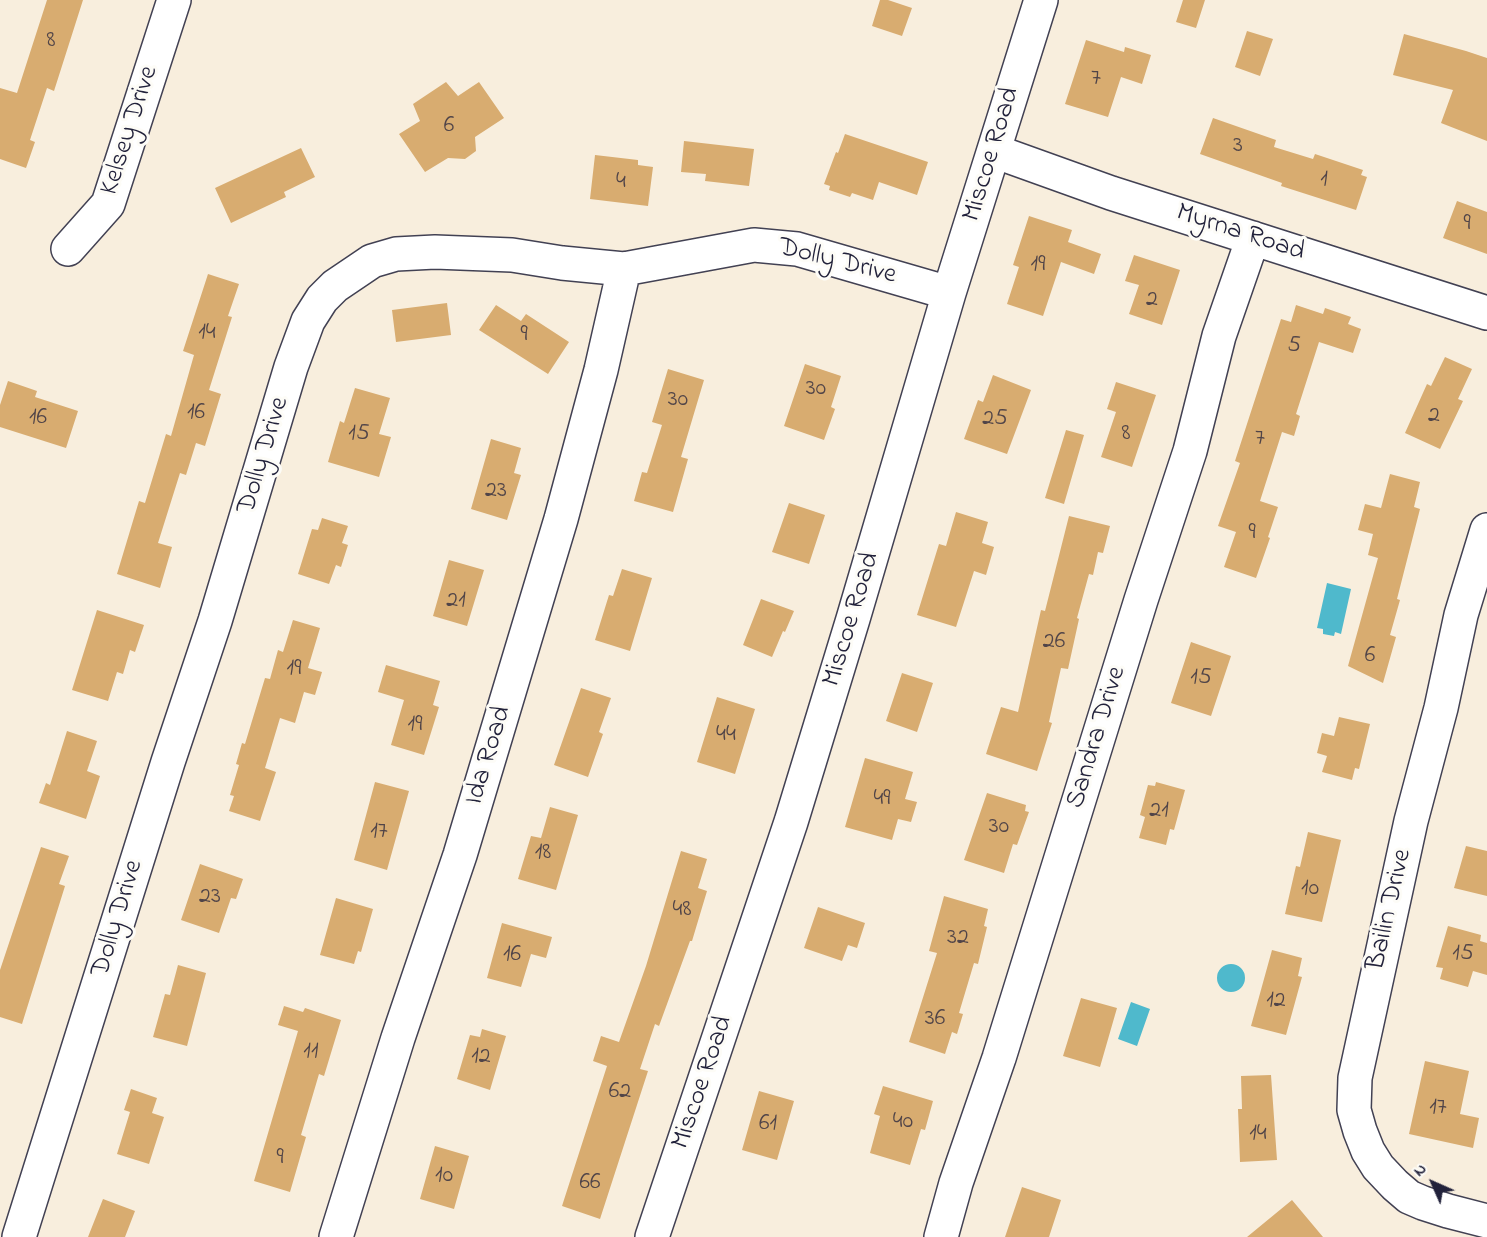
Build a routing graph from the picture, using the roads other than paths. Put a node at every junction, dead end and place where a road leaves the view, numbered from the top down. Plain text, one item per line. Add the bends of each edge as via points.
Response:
1 (174, 0) edge
2 (1041, 0) edge
3 (994, 152) junction
4 (1253, 238) junction
5 (68, 249) dead end
6 (624, 269) junction
7 (949, 293) junction
8 (1487, 313) edge
9 (1487, 530) edge
10 (1487, 1221) edge
11 (19, 1237) edge
12 (336, 1237) edge
13 (652, 1237) edge
14 (941, 1237) edge

1 - 5 street, Kelsey Drive via 108,204
2 - 3 street, Miscoe Road
3 - 4 street, Myrna Road
3 - 7 street, Miscoe Road
4 - 8 street, Myrna Road
4 - 14 street, Sandra Drive via 1220,336 1190,451
6 - 7 street, Dolly Drive via 754,245 797,249
6 - 11 street, Dolly Drive via 512,255 396,254 372,261 335,286 308,321
6 - 12 street, Ida Road via 602,369 561,519 460,855
7 - 13 street, Miscoe Road via 791,822
9 - 10 street, Bailin Drive via 1461,615 1406,844 1354,1078 1354,1110 1368,1151 1395,1185 1423,1203

